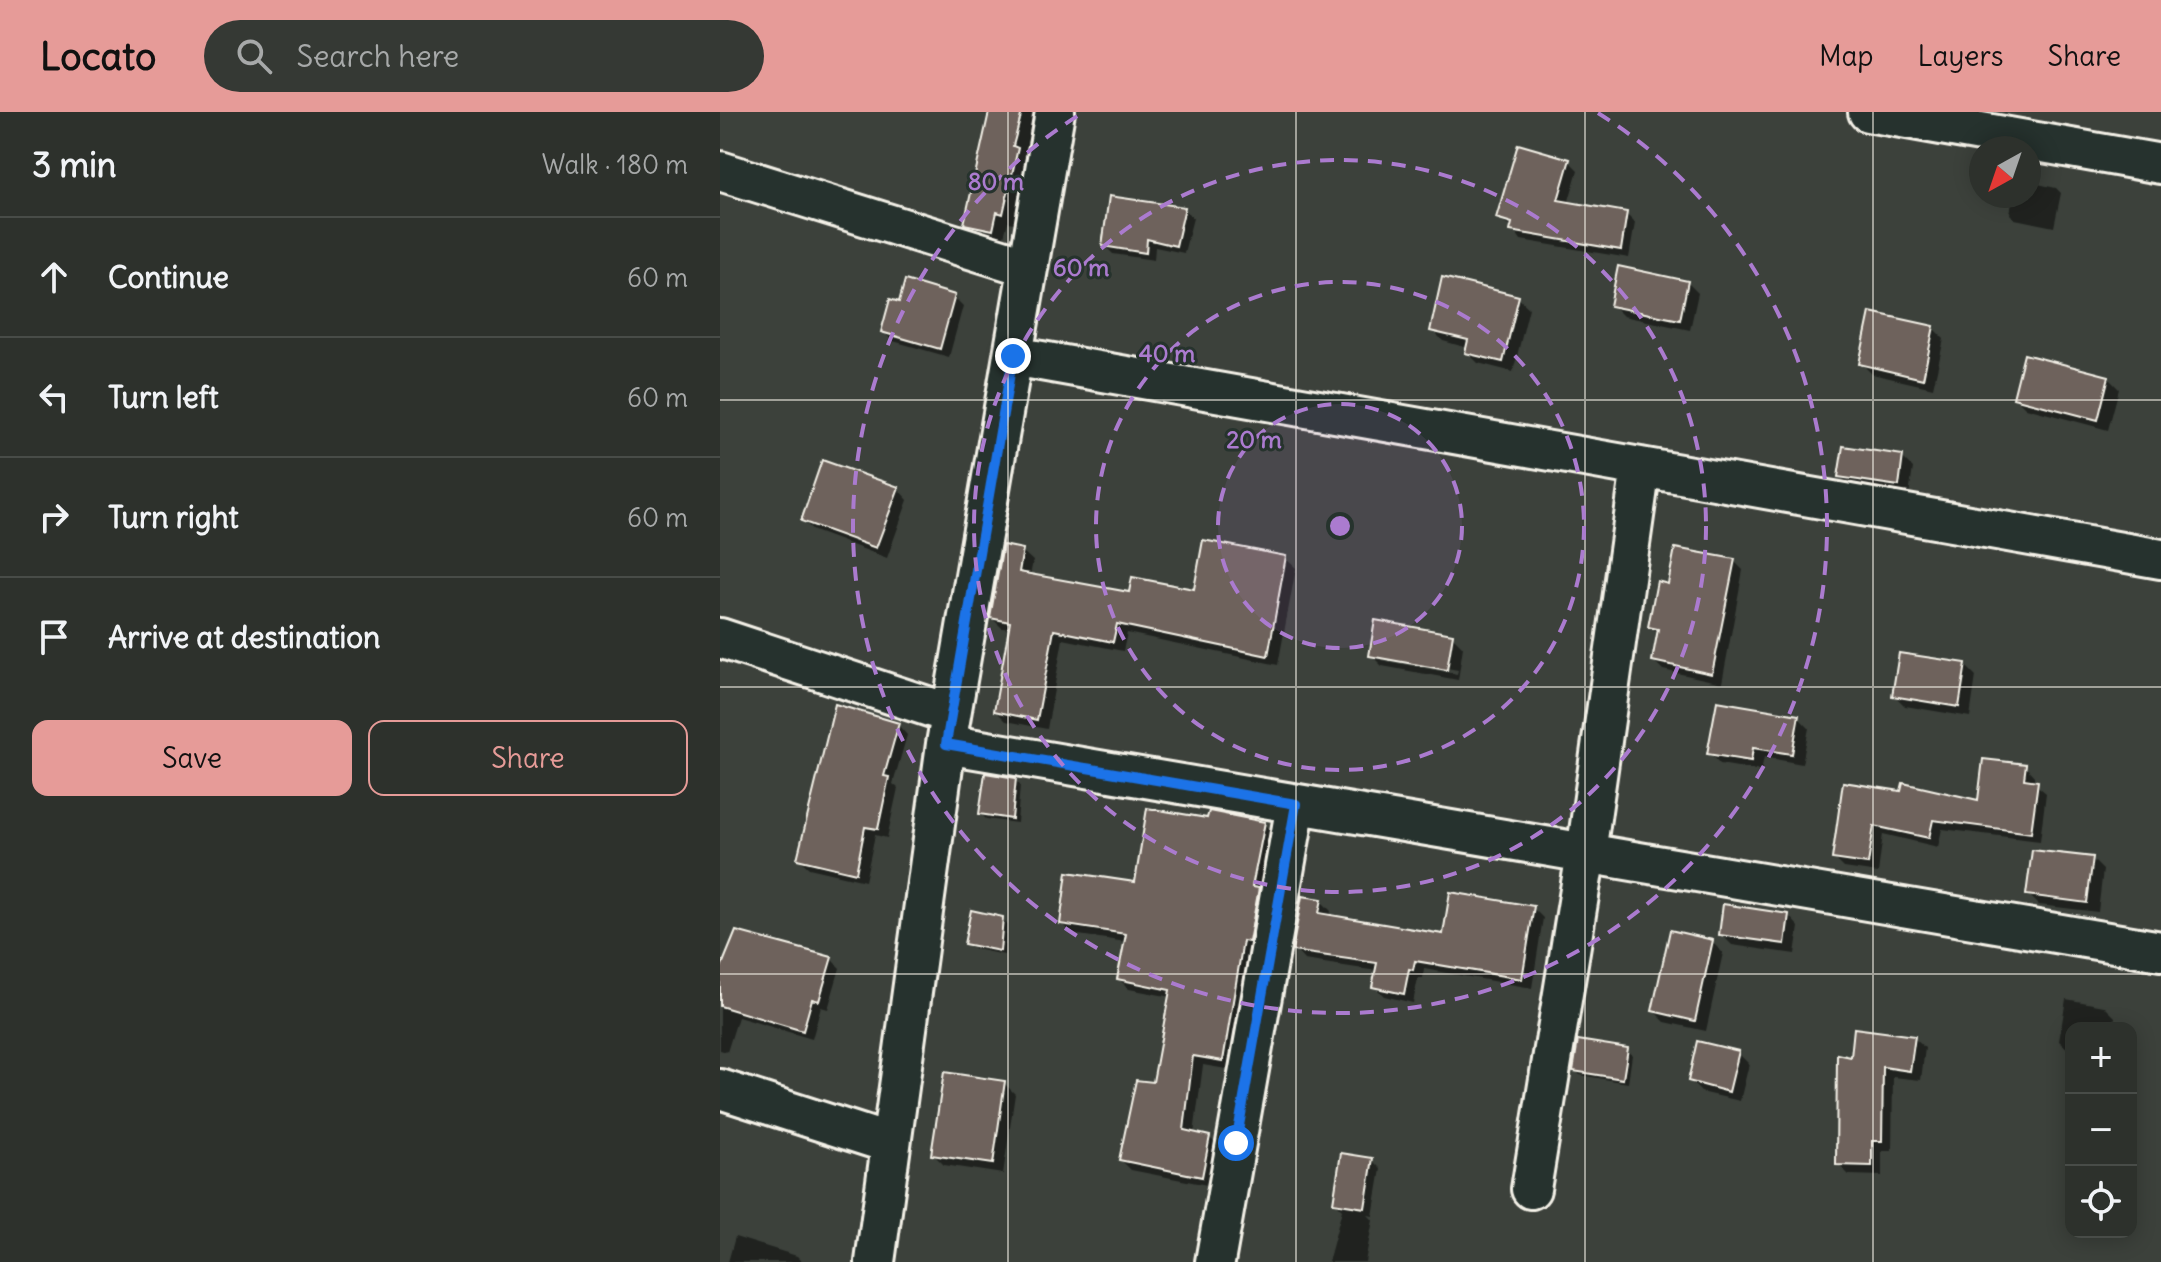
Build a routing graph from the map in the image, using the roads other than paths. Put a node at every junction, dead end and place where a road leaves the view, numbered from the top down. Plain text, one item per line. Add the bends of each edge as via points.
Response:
1 (1055, 112) edge
2 (1868, 112) edge
3 (2161, 164) edge
4 (720, 171) edge
5 (1028, 267) junction
6 (1013, 356) junction
7 (1641, 467) junction
8 (2161, 559) edge
9 (720, 638) edge
10 (949, 729) junction
11 (1296, 804) junction
12 (1586, 853) junction
13 (2161, 951) edge
14 (720, 1089) edge
15 (891, 1144) junction
16 (1531, 1189) dead end
17 (875, 1262) edge
18 (1215, 1262) edge

1 - 5 street
2 - 3 street
4 - 5 street
5 - 6 street
6 - 7 street
6 - 10 street
7 - 8 street
7 - 12 street
9 - 10 street
10 - 11 street
10 - 15 street
11 - 12 street
11 - 18 street
12 - 13 street
12 - 16 street
14 - 15 street
15 - 17 street

